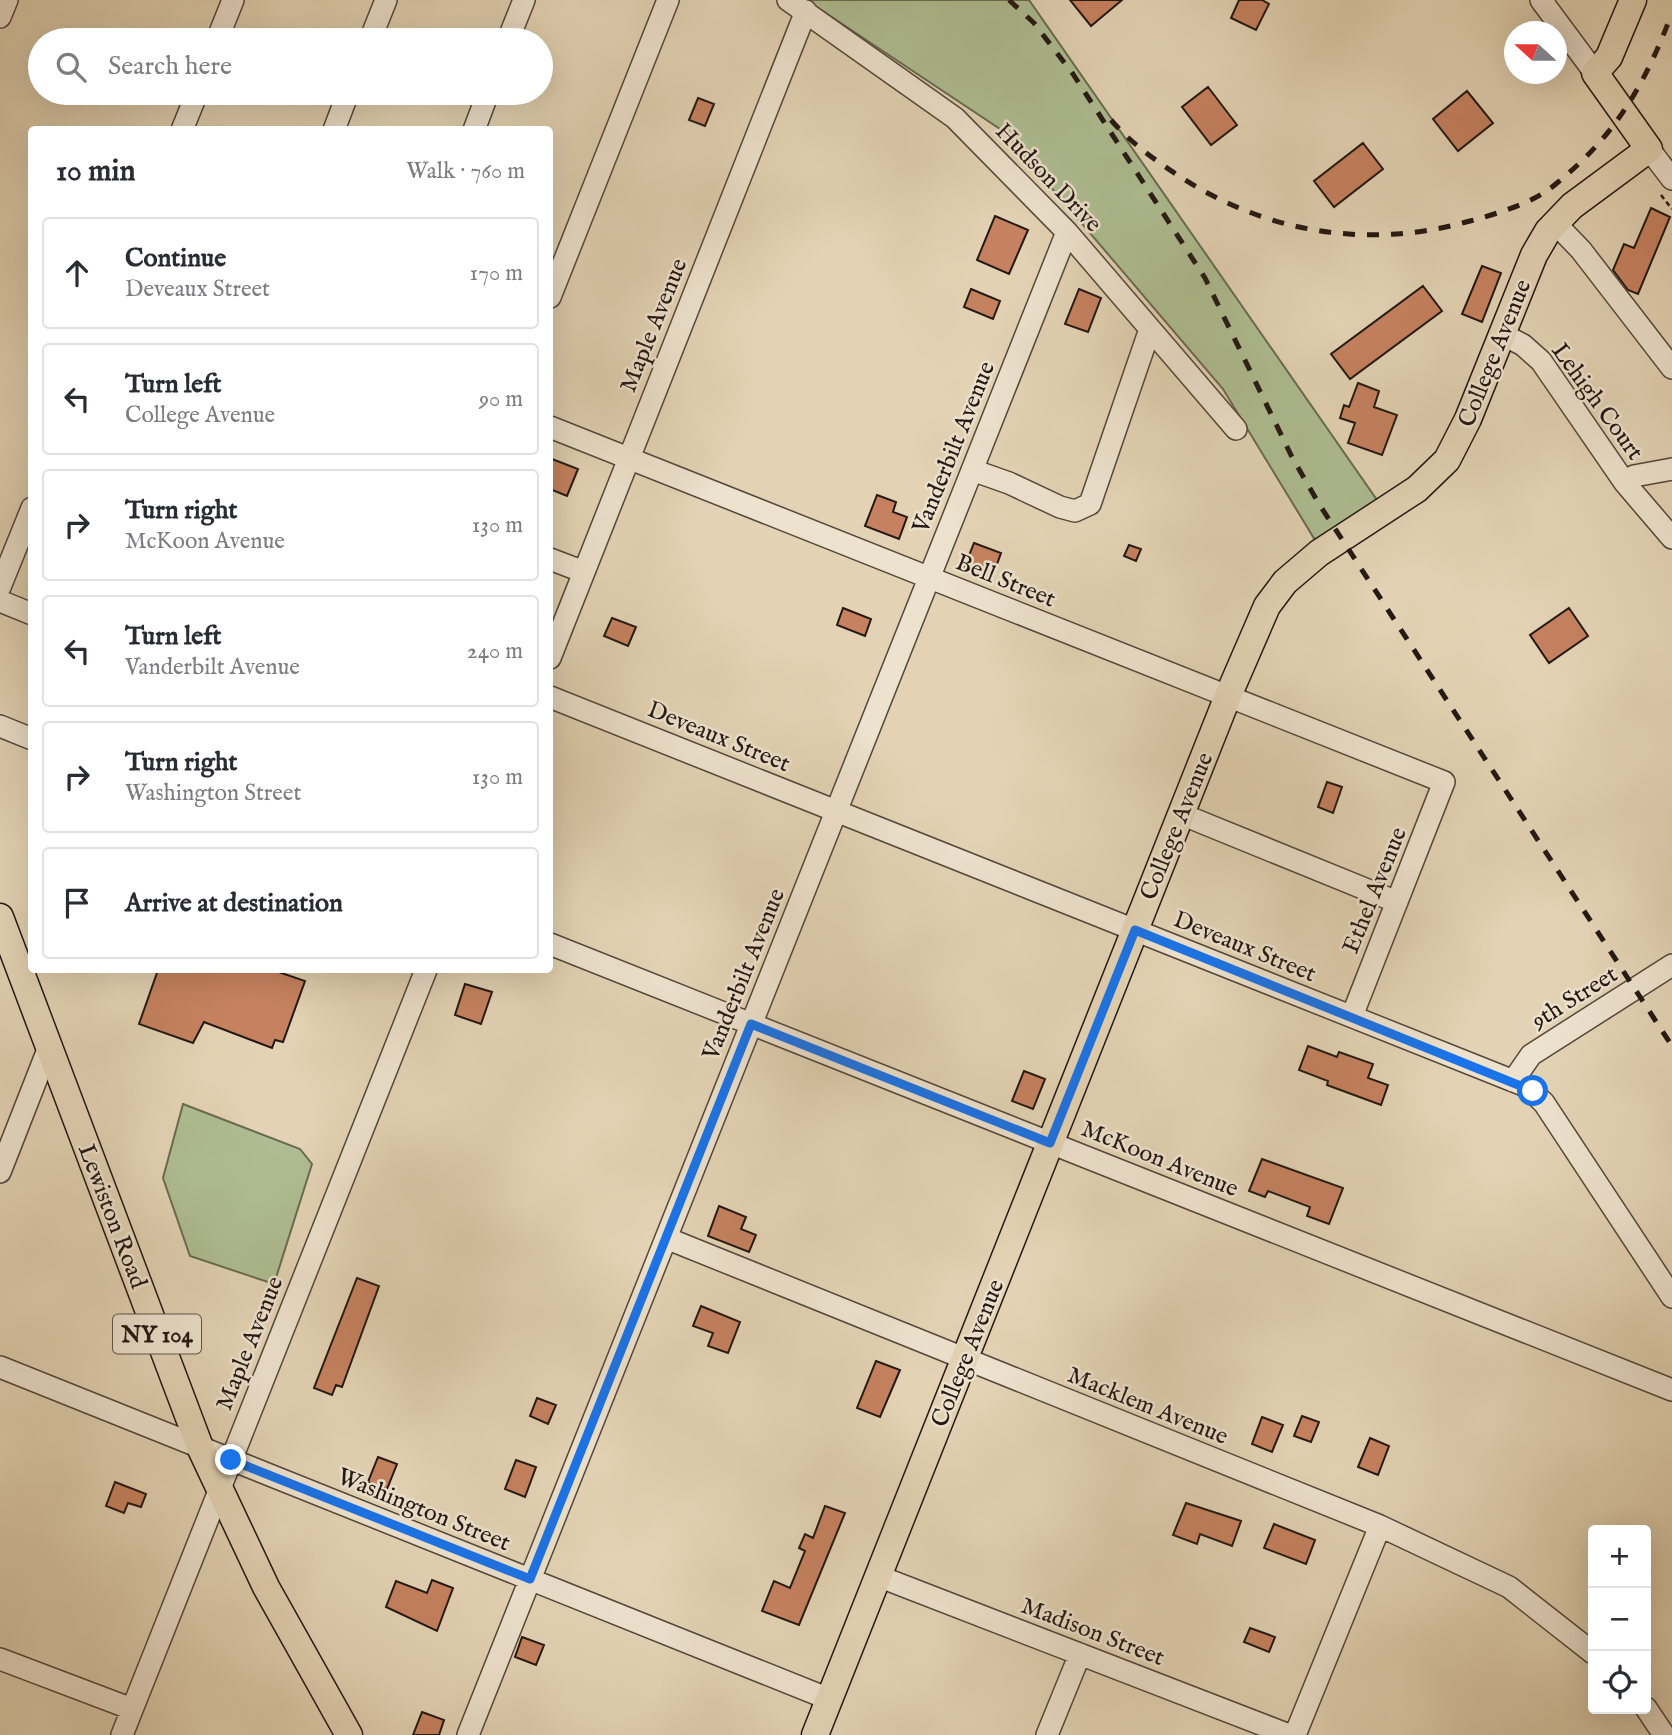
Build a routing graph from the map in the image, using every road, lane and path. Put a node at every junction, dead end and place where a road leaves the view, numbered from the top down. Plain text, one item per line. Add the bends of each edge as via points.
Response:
1 (7, 0) edge
2 (233, 0) edge
3 (386, 0) edge
4 (524, 0) edge
5 (668, 0) edge
6 (1541, 0) edge
7 (1633, 0) edge
8 (797, 6) edge
9 (0, 17) edge
10 (222, 28) edge
11 (375, 28) edge
12 (513, 28) edge
13 (1595, 73) junction
14 (192, 105) edge
15 (343, 105) edge
16 (483, 105) edge
17 (184, 126) edge
18 (336, 126) edge
19 (476, 126) edge
20 (1649, 149) junction
21 (1672, 179) edge
22 (1555, 223) junction
23 (1067, 232) junction
24 (553, 289) edge
25 (1150, 329) junction
26 (1502, 334) junction
27 (1672, 368) edge
28 (553, 427) edge
29 (1236, 429) dead end
30 (629, 458) junction
31 (1672, 469) edge
32 (972, 470) junction
33 (1625, 483) junction
34 (28, 518) edge
35 (1672, 538) edge
36 (553, 560) edge
37 (584, 572) junction
38 (929, 578) junction
39 (0, 587) edge
40 (0, 601) edge
41 (28, 612) edge
42 (553, 650) edge
43 (1228, 696) junction
44 (553, 698) edge
45 (0, 726) edge
46 (28, 737) edge
47 (1444, 782) joint
48 (836, 811) junction
49 (1181, 814) junction
50 (1397, 902) junction
51 (0, 918) edge
52 (1135, 930) junction
53 (553, 945) edge
54 (1672, 965) edge
55 (425, 973) edge
56 (1352, 1016) junction
57 (751, 1024) junction
58 (50, 1047) junction
59 (1513, 1081) junction
60 (1050, 1143) junction
61 (0, 1172) edge
62 (666, 1238) junction
63 (1672, 1297) edge
64 (964, 1359) junction
65 (0, 1367) edge
66 (1672, 1390) edge
67 (201, 1447) junction
68 (231, 1460) junction
69 (219, 1489) junction
70 (1380, 1526) junction
71 (878, 1576) junction
72 (530, 1579) junction
73 (1590, 1651) edge
74 (1080, 1654) junction
75 (0, 1659) edge
76 (829, 1699) junction
77 (132, 1709) junction
78 (1650, 1714) edge
79 (122, 1735) edge
80 (349, 1735) edge
81 (468, 1735) edge
82 (815, 1735) edge
83 (1047, 1735) edge
84 (1289, 1735) edge
85 (1295, 1735) edge
86 (1664, 1735) edge

1 - 9 street
2 - 10 street
3 - 11 street
4 - 12 street
5 - 24 street
6 - 13 street
7 - 13 main road via 1609,57
8 - 23 street, Hudson Drive via 954,118
8 - 30 street, Maple Avenue
13 - 20 main road
14 - 17 street
15 - 18 street
16 - 19 street
20 - 21 street
20 - 22 main road, College Avenue
22 - 26 main road, College Avenue via 1538,246
22 - 27 street
23 - 25 street, Hudson Drive
23 - 32 street, Vanderbilt Avenue
25 - 29 street, Hudson Drive
25 - 32 street via 1090,504 1075,511 1060,507
26 - 33 street, Lehigh Court via 1541,361
26 - 43 main road, College Avenue via 1447,460 1417,489 1319,553 1285,582 1267,606
28 - 30 street, Bell Street
30 - 37 street, Maple Avenue
30 - 38 street, Bell Street
31 - 33 street via 1634,476
32 - 38 street, Vanderbilt Avenue
33 - 35 street, Lehigh Court
34 - 39 street
36 - 37 street
37 - 42 street, Maple Avenue
38 - 43 street, Bell Street
38 - 48 street, Vanderbilt Avenue
40 - 41 street
43 - 47 street, Bell Street
43 - 49 main road, College Avenue
44 - 48 street, Deveaux Street
45 - 46 street
47 - 50 street, Ethel Avenue
48 - 52 street, Deveaux Street
48 - 57 street, Vanderbilt Avenue
49 - 50 street
49 - 52 main road, College Avenue
50 - 56 street, Ethel Avenue
51 - 58 main road, Lewiston Road / NY 104
52 - 56 street, Deveaux Street
52 - 60 main road, College Avenue
53 - 57 street, McKoon Avenue
54 - 59 street, 9th Street via 1531,1055
55 - 68 street, Maple Avenue
56 - 59 street, Deveaux Street
57 - 60 street, McKoon Avenue
57 - 62 street, Vanderbilt Avenue
58 - 61 street
58 - 67 main road, Lewiston Road / NY 104
59 - 63 street, Deveaux Street via 1539,1096
60 - 64 main road, College Avenue
60 - 66 street, McKoon Avenue
62 - 64 street, Macklem Avenue
62 - 72 street, Vanderbilt Avenue
64 - 70 street, Macklem Avenue
64 - 71 main road, College Avenue
65 - 67 street, Washington Street
67 - 68 street, Washington Street
67 - 69 main road, Lewiston Road / NY 104
68 - 69 street, Maple Avenue
68 - 72 street, Washington Street
69 - 77 street, Maple Avenue
69 - 80 main road, Lewiston Road / NY 104 via 281,1616
70 - 73 street, Macklem Avenue via 1509,1587
70 - 85 street
71 - 74 street, Madison Street
71 - 76 main road, College Avenue
72 - 76 street, Washington Street
72 - 81 street, Vanderbilt Avenue
74 - 83 street
74 - 84 street, Madison Street
75 - 77 street
76 - 82 main road, College Avenue
77 - 79 street, Maple Avenue
78 - 86 street

